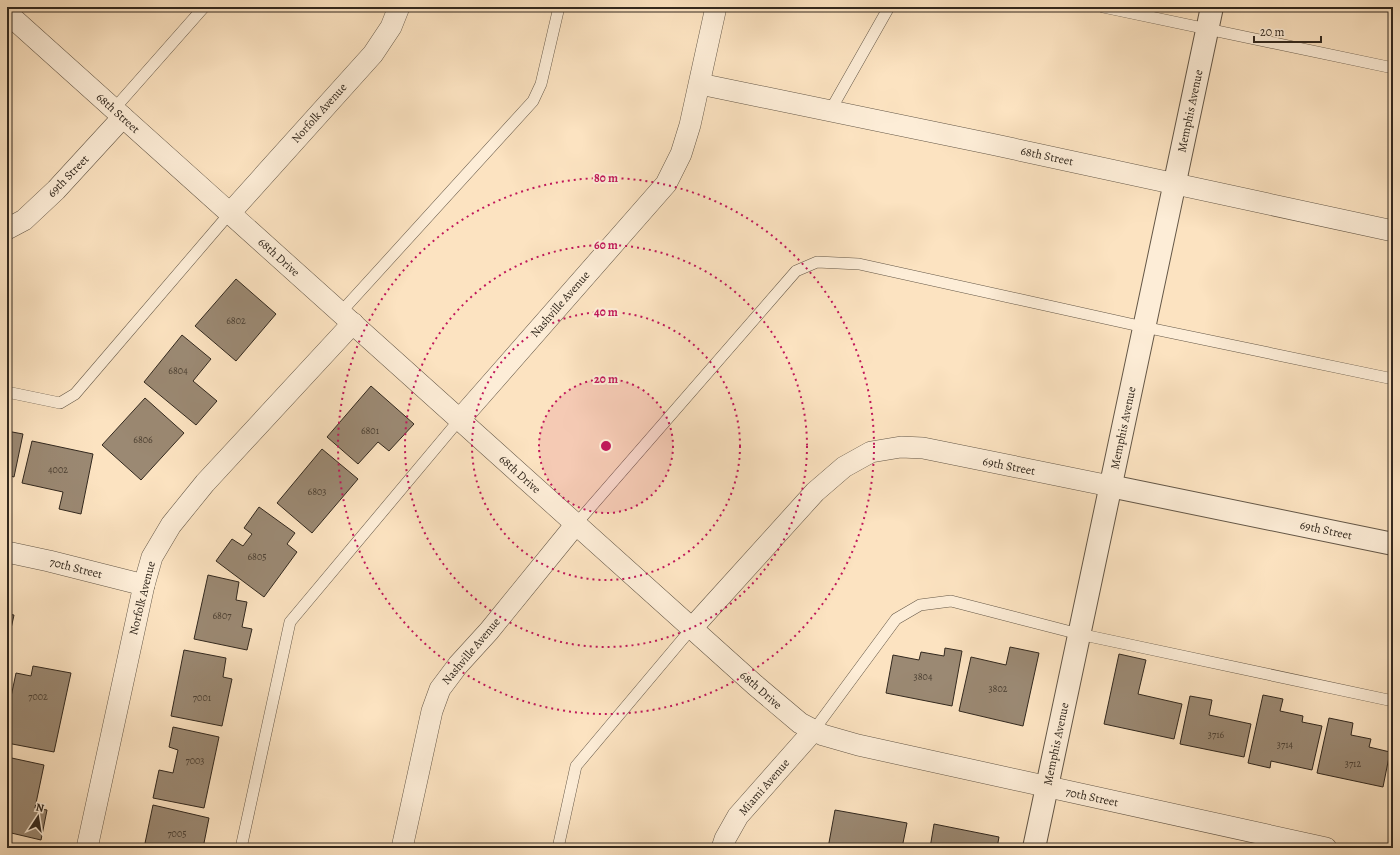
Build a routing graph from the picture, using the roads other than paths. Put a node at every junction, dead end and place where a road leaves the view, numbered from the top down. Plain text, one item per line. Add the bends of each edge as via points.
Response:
1 (204, 7) edge
2 (399, 7) edge
3 (559, 7) edge
4 (716, 7) edge
5 (889, 7) edge
6 (1103, 7) edge
7 (1212, 7) edge
8 (7, 13) edge
9 (1207, 29) junction
10 (1393, 68) edge
11 (700, 84) junction
12 (830, 111) junction
13 (119, 113) junction
14 (1174, 184) junction
15 (230, 213) junction
16 (7, 229) edge
17 (1393, 231) edge
18 (347, 318) junction
19 (1144, 327) junction
20 (1393, 379) edge
21 (7, 392) edge
22 (460, 419) junction
23 (1110, 486) junction
24 (576, 524) junction
25 (1393, 544) edge
26 (7, 552) edge
27 (144, 585) junction
28 (692, 628) junction
29 (1079, 634) junction
30 (1393, 701) edge
31 (814, 730) junction
32 (1047, 787) junction
33 (87, 848) edge
34 (241, 848) edge
35 (402, 848) edge
36 (558, 848) edge
37 (722, 848) edge
38 (1034, 848) edge
39 (1326, 848) edge

1 - 13 lane
2 - 15 street, Norfolk Avenue via 391,27 373,54
3 - 18 lane via 541,84 533,101
4 - 11 street, Nashville Avenue
5 - 12 lane
6 - 9 lane
7 - 9 street, Memphis Avenue
8 - 13 street, 68th Street
9 - 10 lane
9 - 14 street, Memphis Avenue
11 - 12 street, 68th Street
11 - 22 street, Nashville Avenue via 681,154 666,184
12 - 14 street, 68th Street
13 - 15 street, 68th Street
13 - 16 street, 69th Street via 56,190 24,220
14 - 17 street, 68th Street
14 - 19 street, Memphis Avenue
15 - 18 street, 68th Drive
15 - 21 lane via 75,394 60,403
18 - 22 street, 68th Drive
18 - 27 street, Norfolk Avenue via 171,525 152,557
19 - 20 lane
19 - 23 street, Memphis Avenue
19 - 24 lane via 859,264 817,262 796,271
22 - 24 street, 68th Drive
22 - 34 lane via 290,622
23 - 25 street, 69th Street
23 - 28 street, 69th Street via 923,448 901,447 871,452 844,467 815,492
23 - 29 street, Memphis Avenue
24 - 28 street, 68th Drive
24 - 35 street, Nashville Avenue via 440,689 432,711
26 - 27 street, 70th Street
27 - 33 street, Norfolk Avenue
28 - 31 street, 68th Drive via 800,723
28 - 36 lane via 576,766
29 - 30 lane
29 - 31 lane via 951,601 920,605 896,619
29 - 32 street, Memphis Avenue
31 - 32 street, 70th Street via 858,745
31 - 37 street, Miami Avenue via 738,816
32 - 38 street, Memphis Avenue
32 - 39 street, 70th Street

